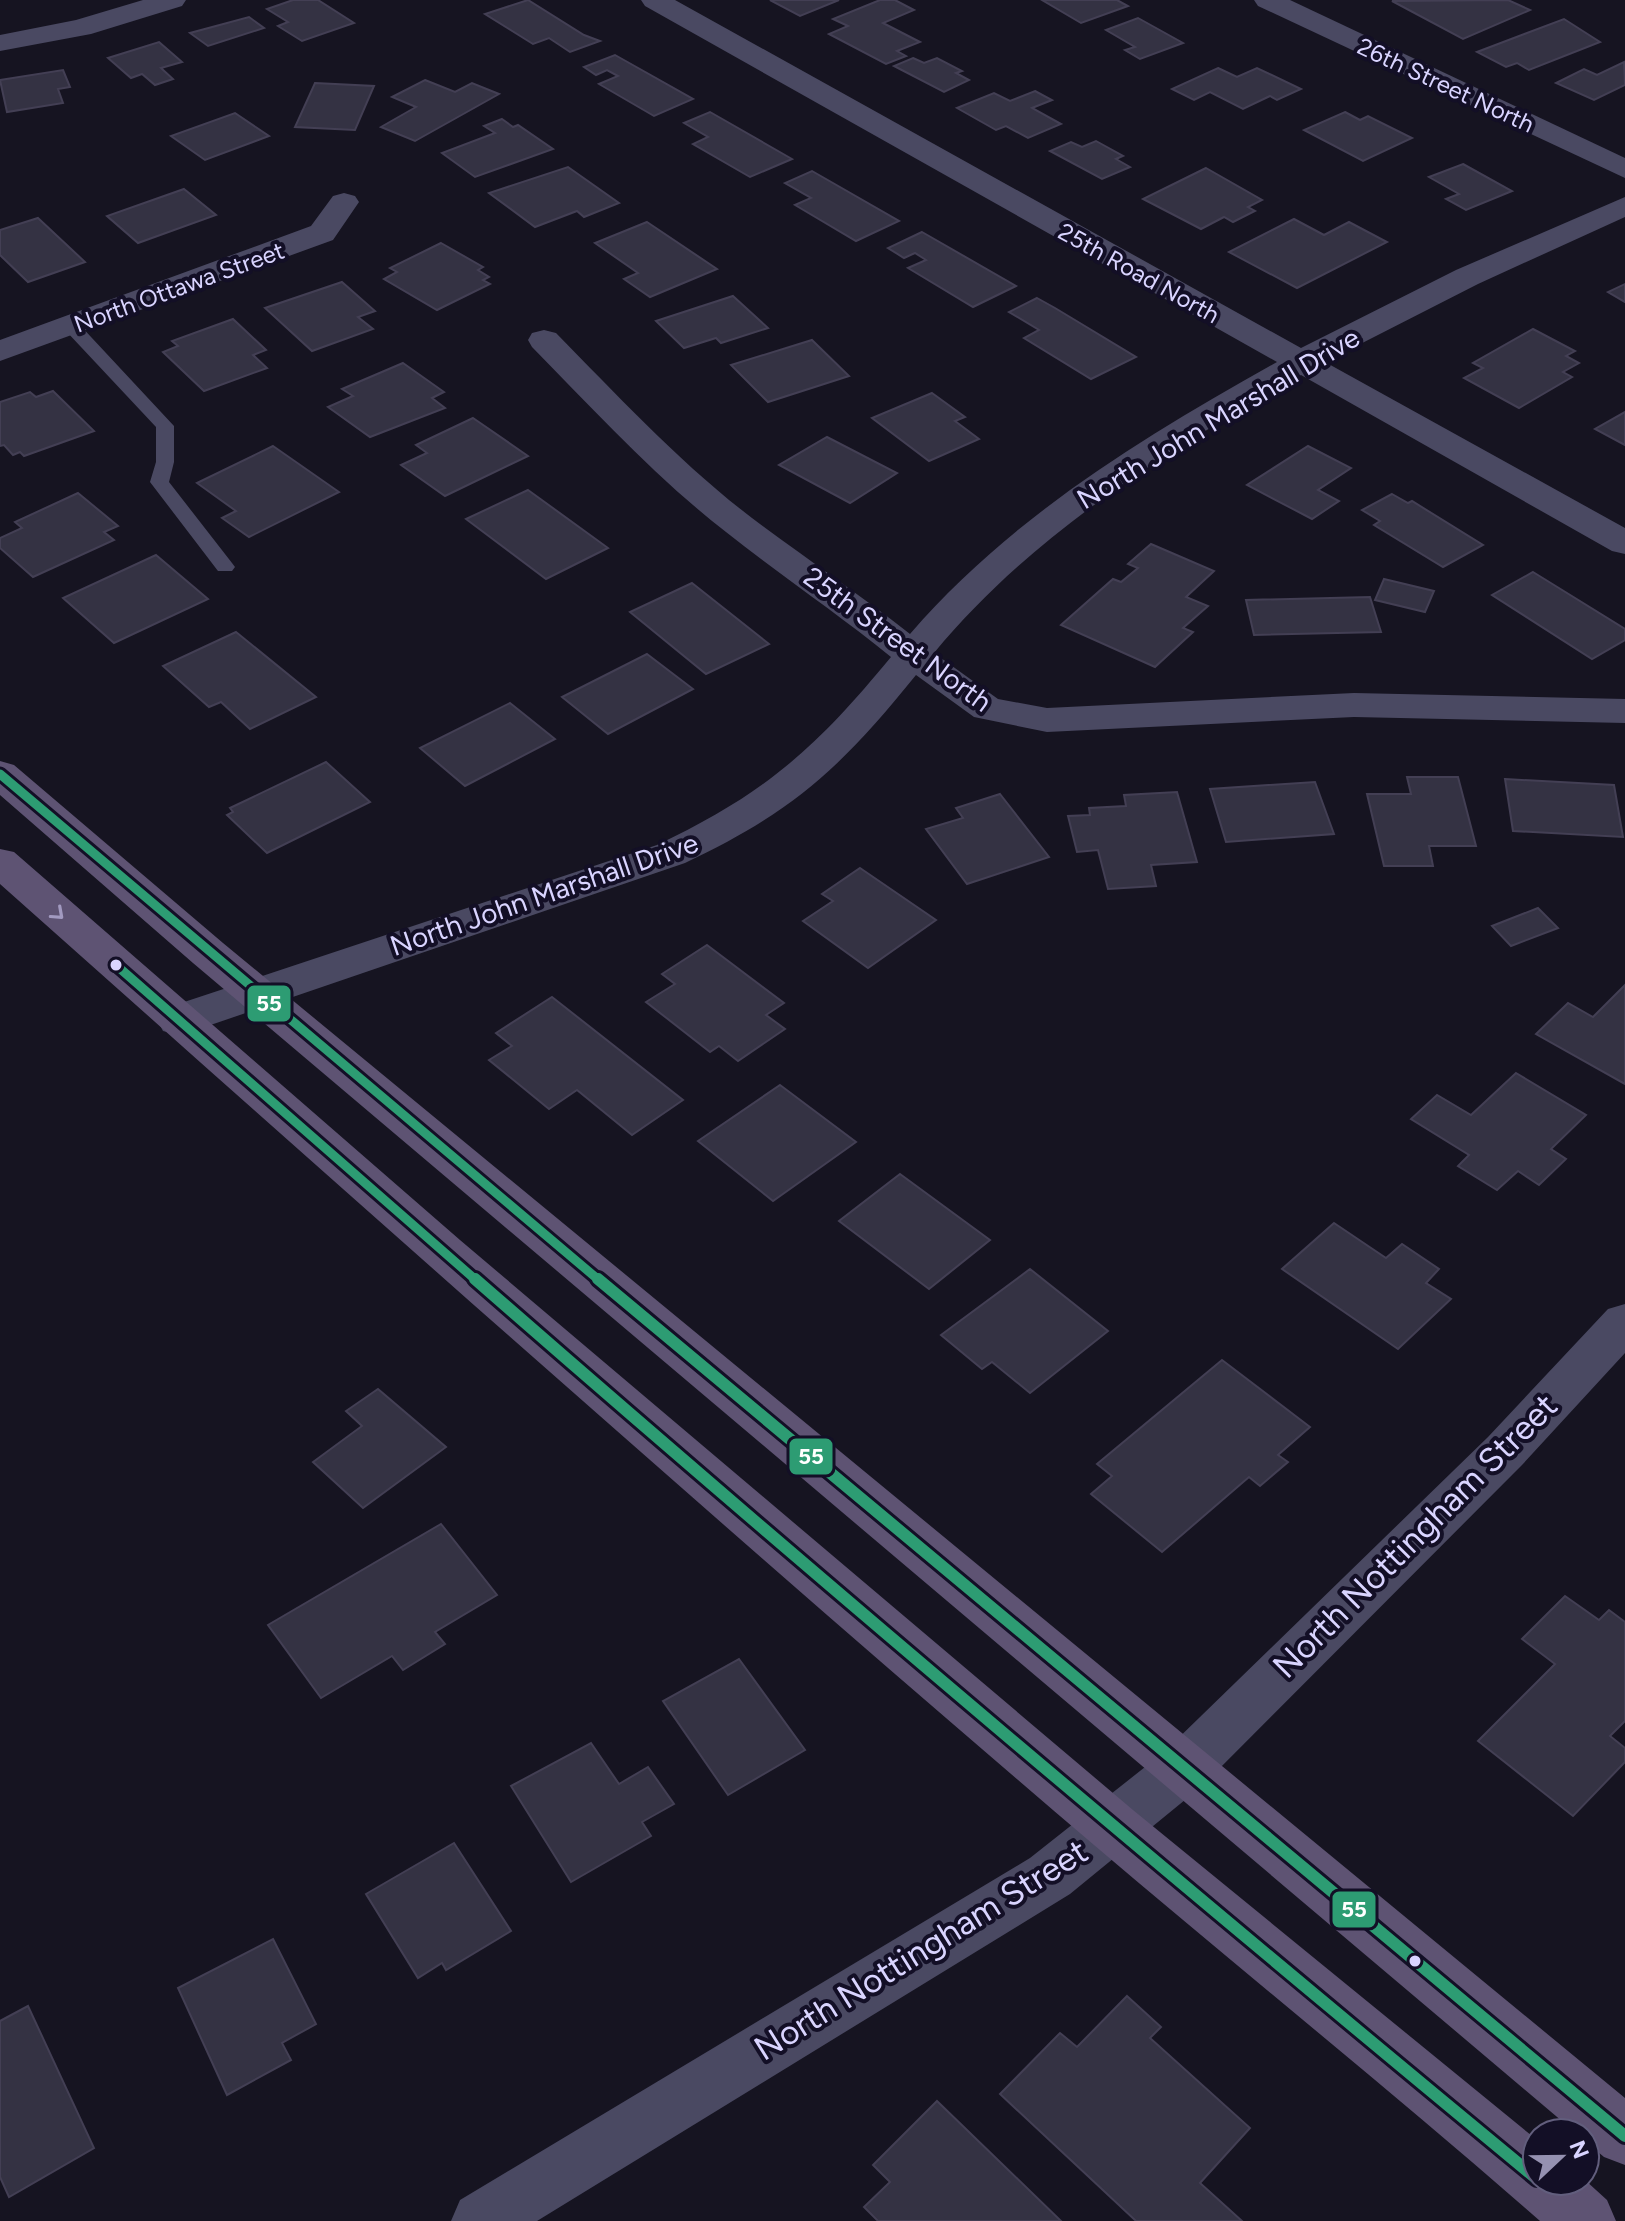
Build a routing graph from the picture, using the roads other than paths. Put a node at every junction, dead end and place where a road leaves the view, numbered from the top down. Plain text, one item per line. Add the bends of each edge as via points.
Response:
1 (172, 0) edge
2 (655, 0) edge
3 (1268, 0) edge
4 (0, 43) edge
5 (1625, 169) edge
6 (344, 202) dead end
7 (1625, 206) edge
8 (72, 327) junction
9 (544, 340) dead end
10 (0, 351) edge
11 (1301, 364) junction
12 (1625, 543) edge
13 (225, 567) dead end
14 (912, 655) junction
15 (1625, 711) edge
16 (0, 774) edge
17 (0, 862) edge
18 (257, 994) junction
19 (178, 1020) junction
20 (1625, 1322) edge
21 (1183, 1769) junction
22 (1114, 1828) junction
23 (1625, 2136) edge
24 (1521, 2165) edge
25 (1558, 2197) edge
26 (481, 2221) edge
27 (1586, 2221) edge

1 - 4 street via 81,28
2 - 11 street, 25th Road North
3 - 5 street, 26th Street North
6 - 8 street, North Ottawa Street via 322,233
7 - 11 street, North John Marshall Drive via 1434,293
8 - 10 street, North Ottawa Street
8 - 13 lane via 165,426 159,482
9 - 14 street, 25th Street North via 664,462
11 - 12 street, 25th Road North
11 - 14 street, North John Marshall Drive via 1145,454 1068,506 967,590
14 - 15 street, 25th Street North via 987,709 1047,720 1354,705
14 - 18 street, North John Marshall Drive via 835,747 803,776 704,839
16 - 18 main road
17 -> 19 main road
18 - 19 street, North John Marshall Drive
18 - 21 main road
19 - 22 main road
20 - 21 street, North Nottingham Street via 1505,1451
21 - 22 street, North Nottingham Street
21 - 23 main road
22 - 24 main road
22 - 26 street, North Nottingham Street via 1050,1876
25 - 27 main road

